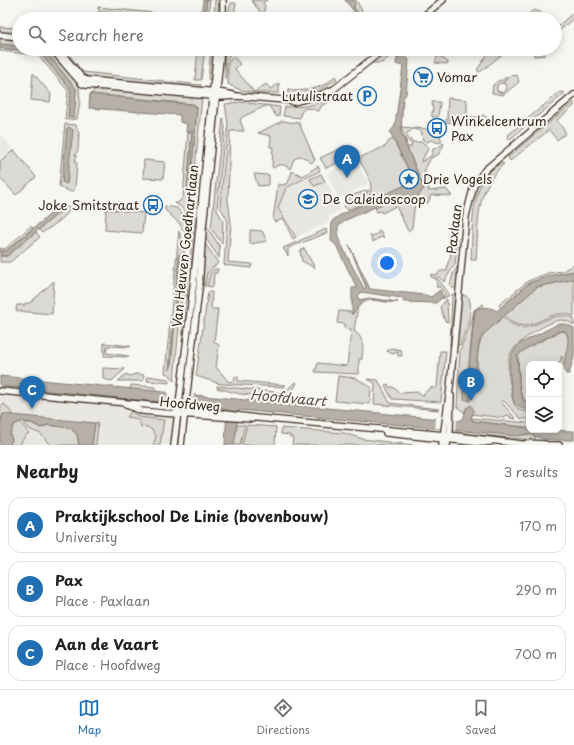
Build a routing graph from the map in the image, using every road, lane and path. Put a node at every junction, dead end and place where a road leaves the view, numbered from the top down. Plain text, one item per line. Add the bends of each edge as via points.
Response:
1 (223, 0) edge
2 (443, 0) edge
3 (222, 12) edge
4 (428, 12) edge
5 (0, 36) edge
6 (12, 37) edge
7 (58, 56) edge
8 (64, 56) edge
9 (217, 56) edge
10 (220, 56) edge
11 (375, 56) edge
12 (215, 94) junction
13 (205, 95) junction
14 (574, 95) edge
15 (210, 106) junction
16 (0, 391) edge
17 (182, 410) junction
18 (446, 437) edge
19 (528, 444) edge
20 (174, 445) edge
21 (181, 445) edge
22 (543, 445) edge
23 (559, 445) edge

1 - 3 street
2 - 4 street
5 - 6 street
7 - 13 street via 80,83 85,85
8 - 12 street via 82,78 87,80
9 - 12 street, Van Heuven Goedhartlaan
10 - 12 street, Van Heuven Goedhartlaan
11 - 12 street via 334,89 317,97 296,101
12 - 13 street
12 - 15 street, Van Heuven Goedhartlaan
12 - 17 street, Van Heuven Goedhartlaan via 188,392
13 - 15 street
14 - 18 street, Paxlaan via 492,162 474,185 466,216
15 - 17 street, Van Heuven Goedhartlaan via 193,288 180,392
16 - 17 street, Hoofdweg
17 - 18 street, Hoofdweg via 240,418 360,428 400,435
17 - 20 street, Van Heuven Goedhartlaan
17 - 21 street, Van Heuven Goedhartlaan
18 - 19 street, Hoofdweg via 482,443 492,441
19 - 22 street, Hoofdweg
22 - 23 street, Hoofdweg

